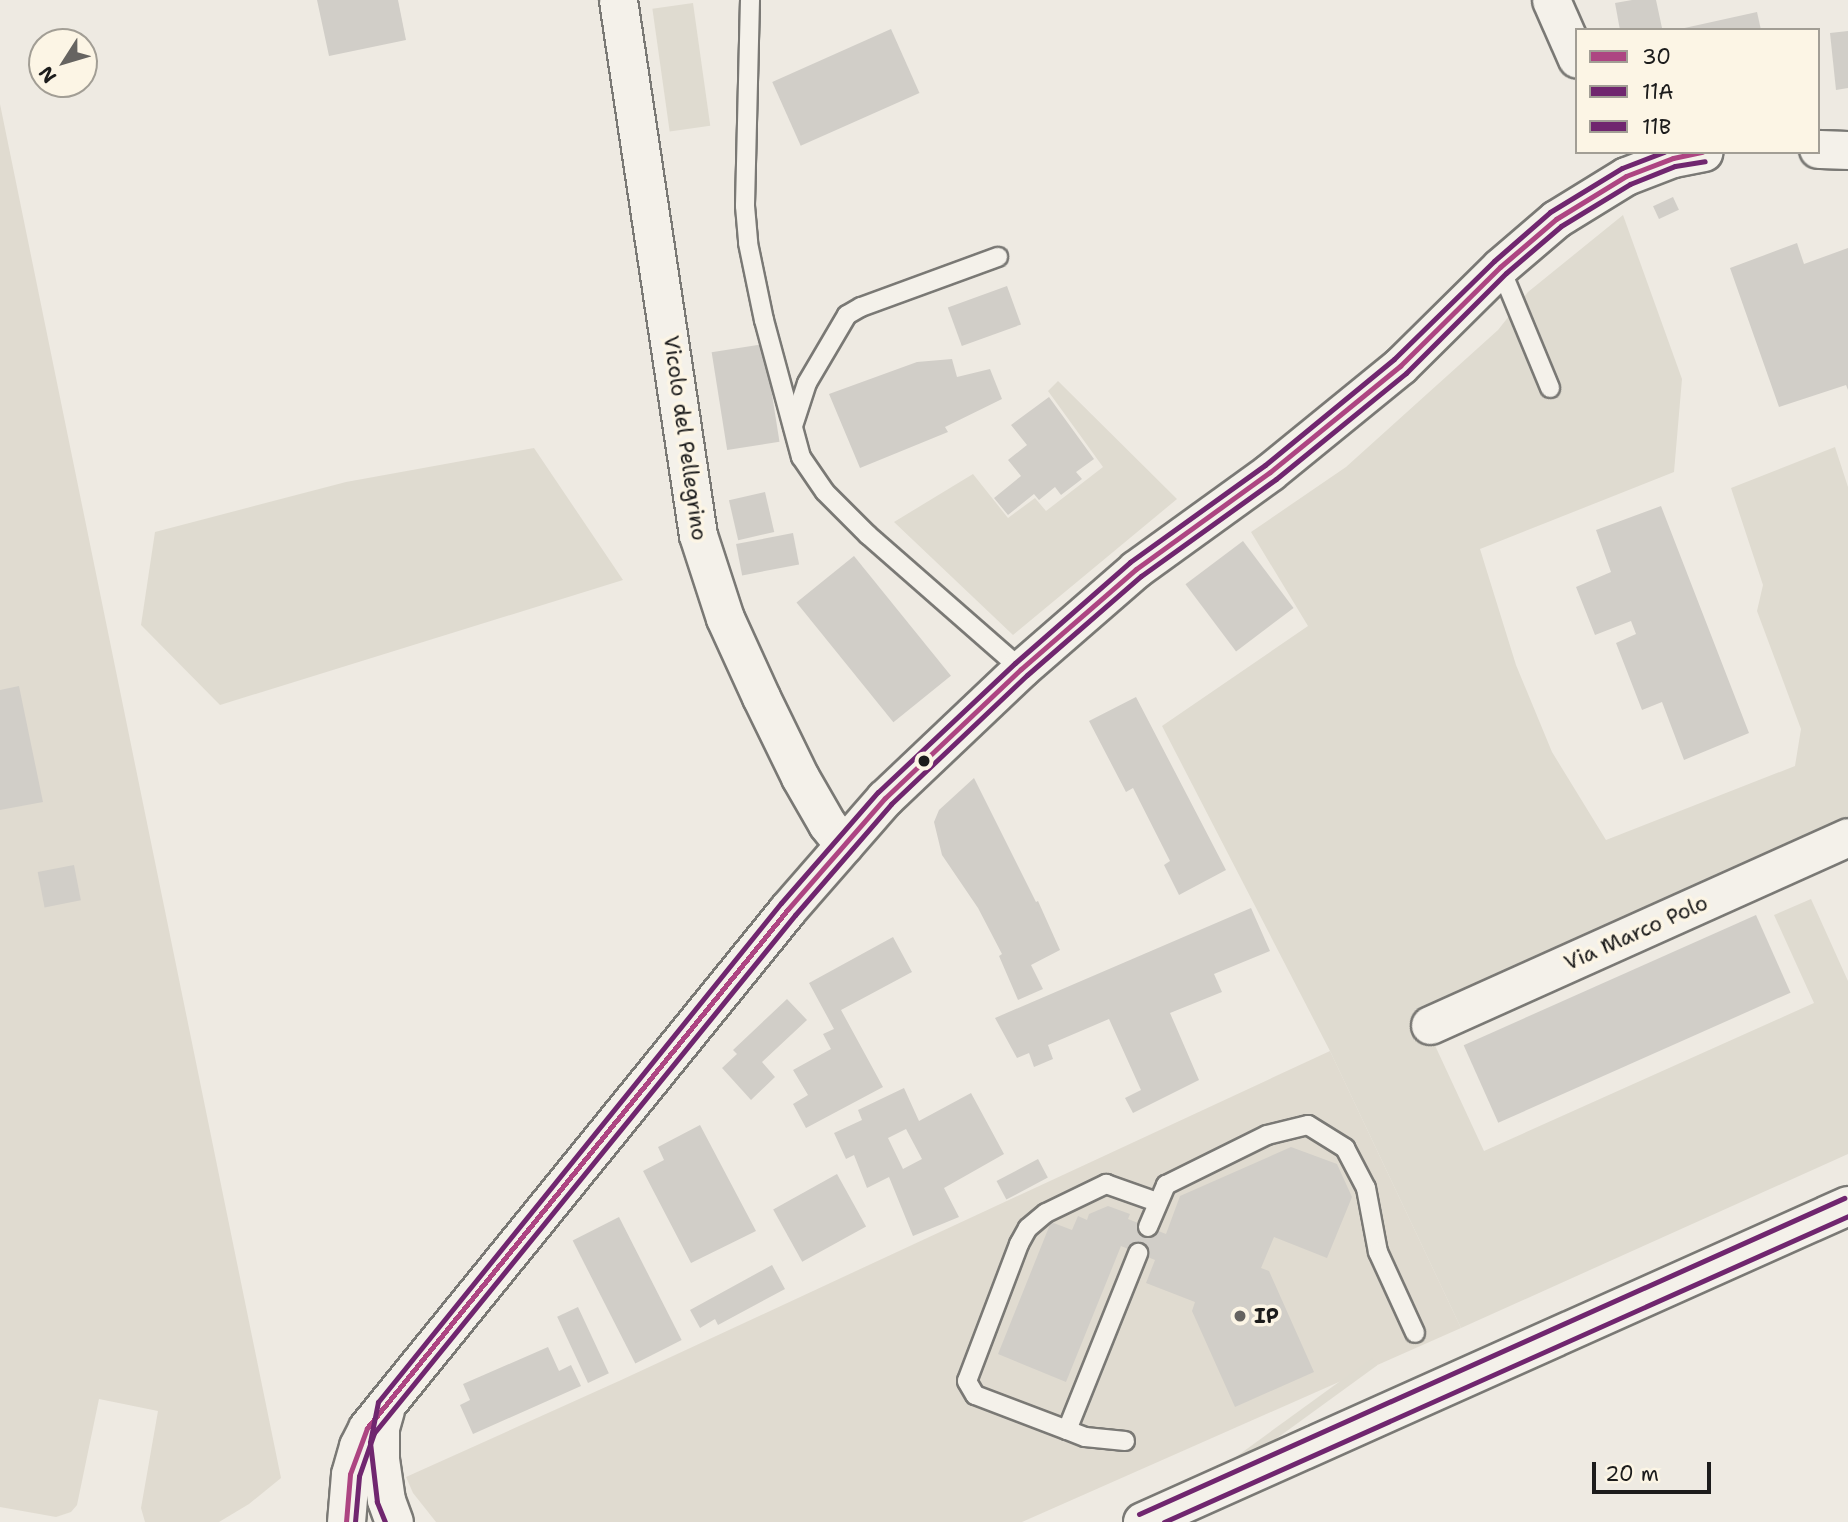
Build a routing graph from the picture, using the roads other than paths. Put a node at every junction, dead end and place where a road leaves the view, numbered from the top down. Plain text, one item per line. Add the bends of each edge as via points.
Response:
1 (618, 0) edge
2 (750, 0) edge
3 (1551, 0) edge
4 (1575, 54) edge
5 (1820, 149) edge
6 (1848, 150) edge
7 (1693, 154) edge
8 (1621, 164) edge
9 (998, 257) dead end
10 (1500, 267) junction
11 (1550, 388) dead end
12 (793, 426) junction
13 (1021, 669) junction
14 (1846, 844) edge
15 (844, 845) junction
16 (1430, 1025) dead end
17 (1157, 1202) junction
18 (1848, 1206) edge
19 (1148, 1227) dead end
20 (1138, 1253) dead end
21 (1415, 1333) dead end
22 (385, 1407) junction
23 (1067, 1430) junction
24 (1125, 1441) dead end
25 (346, 1522) edge
26 (394, 1522) edge
27 (1143, 1522) edge

1 - 15 street, Vicolo del Pellegrino via 698,535 725,618 761,697 800,777
2 - 12 lane via 748,243
3 - 4 street
5 - 6 street
7 - 8 street
8 - 10 street
9 - 12 lane via 847,315 807,383
10 - 11 lane
10 - 13 street via 1399,366 1270,472 1136,569
12 - 13 lane via 801,457 825,492 897,562
13 - 15 street via 885,798
14 - 16 street, Via Marco Polo
15 - 22 street
17 - 19 lane
17 - 21 lane via 1166,1185 1267,1135 1308,1125 1345,1148 1366,1188 1378,1252
17 - 23 lane via 1106,1184 1046,1213 1028,1228 1019,1244 967,1381 975,1395
18 - 27 main road
20 - 23 lane
22 - 25 street via 358,1446 350,1474
22 - 26 street via 380,1459
23 - 24 lane

